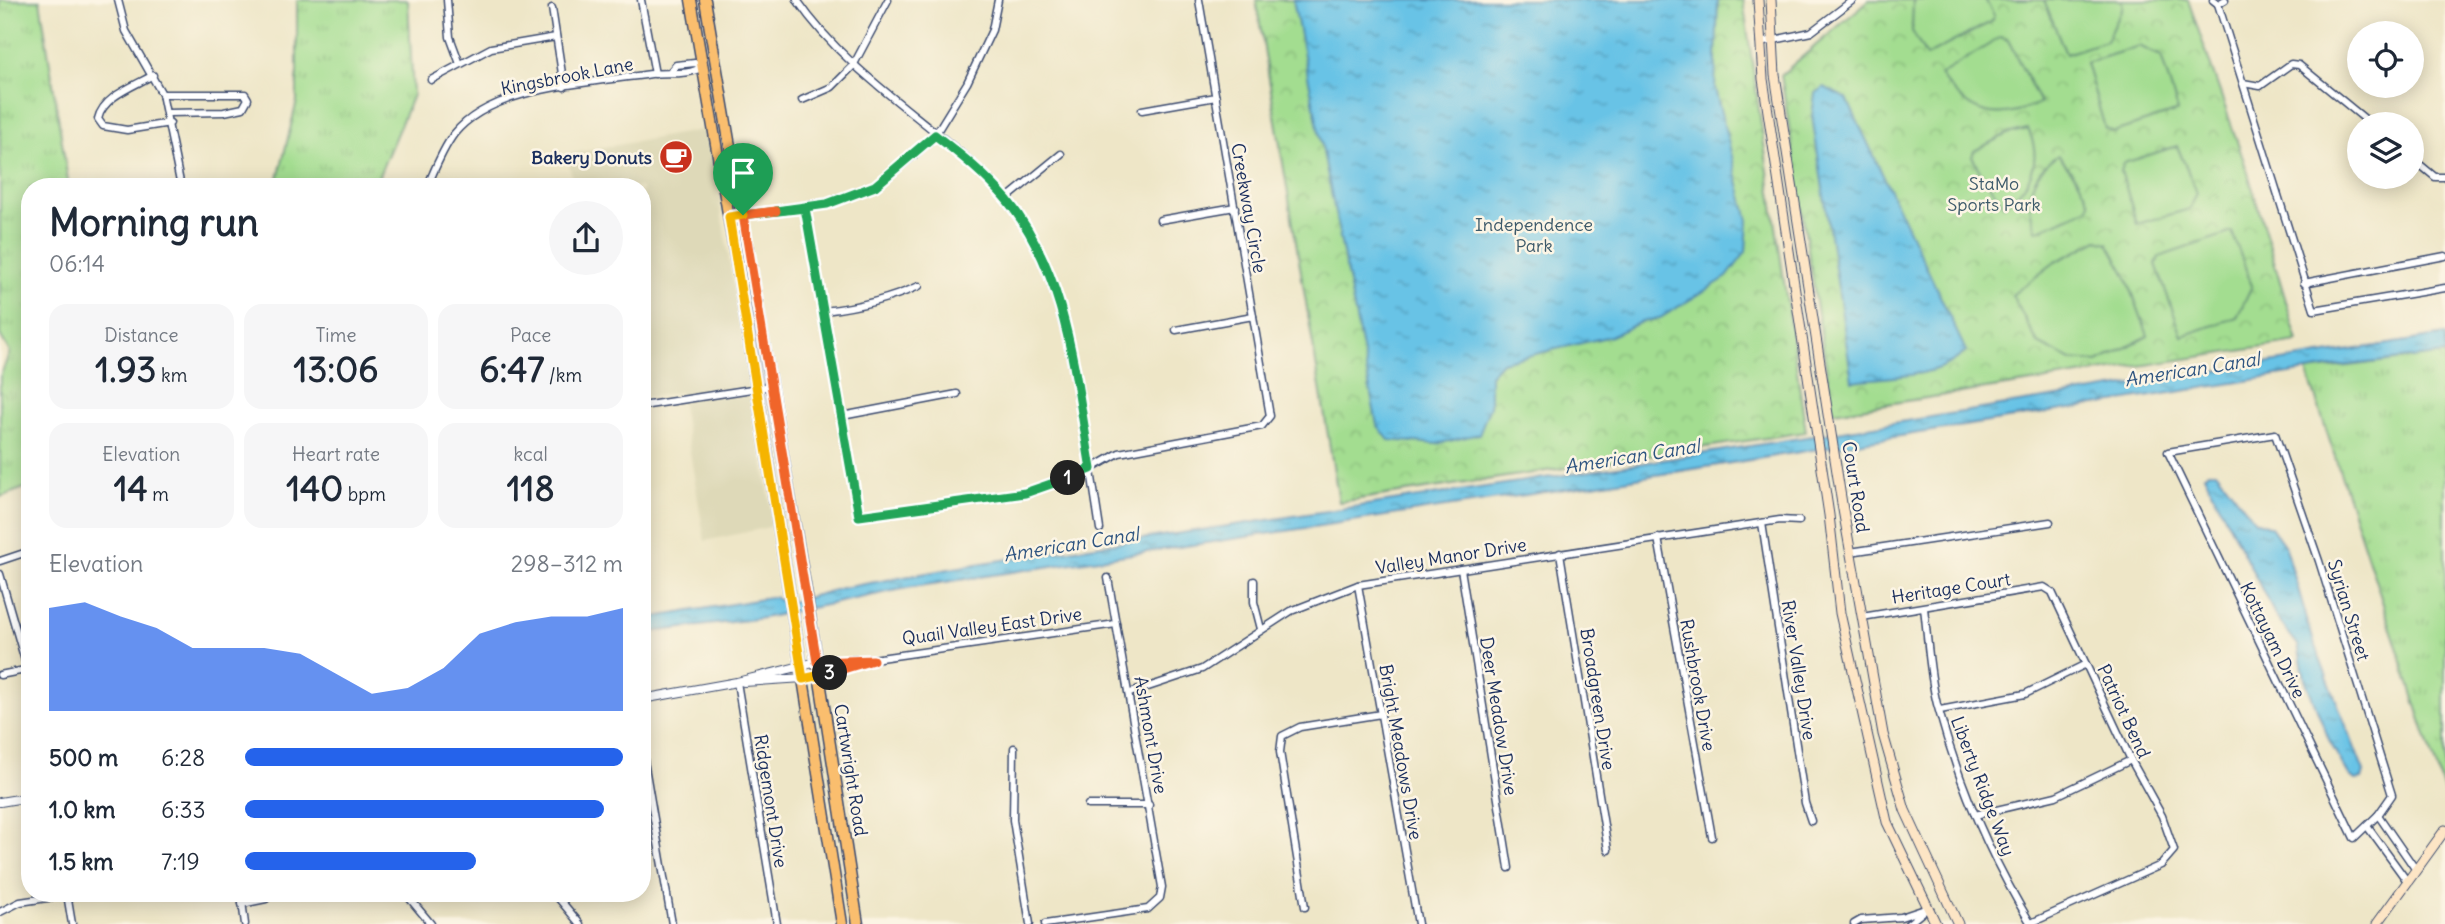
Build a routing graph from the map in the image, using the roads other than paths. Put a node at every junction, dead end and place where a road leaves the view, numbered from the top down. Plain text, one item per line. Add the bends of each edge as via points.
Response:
1 (118, 0) edge
2 (447, 0) edge
3 (641, 0) edge
4 (691, 0) edge
5 (705, 0) edge
6 (797, 0) edge
7 (888, 0) edge
8 (998, 0) edge
9 (1199, 0) edge
10 (1758, 0) edge
11 (1771, 0) edge
12 (1853, 0) edge
13 (2225, 0) edge
14 (2215, 2) edge
15 (552, 8) dead end
16 (556, 37) junction
17 (1774, 41) junction
18 (1760, 43) junction
19 (460, 64) junction
20 (716, 65) junction
21 (853, 66) junction
22 (702, 67) junction
23 (655, 74) junction
24 (153, 75) junction
25 (431, 80) dead end
26 (2243, 83) junction
27 (564, 87) junction
28 (162, 94) junction
29 (1216, 97) junction
30 (802, 100) dead end
31 (1142, 110) dead end
32 (2356, 112) edge
33 (168, 113) junction
34 (170, 123) junction
35 (935, 135) junction
36 (1061, 154) dead end
37 (2424, 168) edge
38 (2445, 177) edge
39 (179, 178) edge
40 (431, 178) edge
41 (1006, 199) junction
42 (1235, 207) junction
43 (805, 208) junction
44 (743, 215) junction
45 (729, 217) junction
46 (1160, 220) dead end
47 (2445, 256) edge
48 (2304, 283) junction
49 (919, 286) dead end
50 (2445, 288) edge
51 (824, 311) junction
52 (1253, 316) junction
53 (1814, 321) junction
54 (1800, 324) junction
55 (1176, 330) dead end
56 (771, 386) junction
57 (757, 388) junction
58 (957, 394) dead end
59 (1825, 399) junction
60 (1813, 402) junction
61 (651, 404) edge
62 (842, 416) junction
63 (2168, 453) joint
64 (1091, 469) junction
65 (1799, 521) dead end
66 (2050, 522) dead end
67 (1762, 523) junction
68 (1100, 529) dead end
69 (1658, 538) junction
70 (1850, 552) junction
71 (1560, 553) junction
72 (21, 554) edge
73 (0, 561) edge
74 (1461, 569) junction
75 (0, 575) edge
76 (1108, 578) dead end
77 (1254, 581) dead end
78 (1358, 585) junction
79 (2044, 587) joint
80 (1924, 608) junction
81 (1862, 617) junction
82 (1116, 624) junction
83 (1261, 629) junction
84 (21, 644) edge
85 (873, 660) junction
86 (817, 662) junction
87 (801, 664) junction
88 (2086, 664) junction
89 (21, 671) edge
90 (0, 675) edge
91 (819, 677) junction
92 (803, 679) junction
93 (737, 682) junction
94 (1130, 693) junction
95 (651, 697) edge
96 (1940, 710) junction
97 (1381, 715) junction
98 (1014, 748) dead end
99 (2131, 760) junction
100 (21, 798) edge
101 (0, 802) edge
102 (651, 802) edge
103 (838, 802) junction
104 (823, 805) junction
105 (1088, 805) dead end
106 (1149, 805) junction
107 (1975, 815) junction
108 (2378, 815) junction
109 (1811, 821) dead end
110 (2367, 826) junction
111 (2445, 830) edge
112 (1712, 837) dead end
113 (1608, 850) dead end
114 (1508, 868) dead end
115 (2416, 870) junction
116 (2407, 881) junction
117 (1945, 899) junction
118 (21, 902) edge
119 (68, 902) edge
120 (252, 902) edge
121 (412, 902) edge
122 (562, 902) edge
123 (242, 904) joint
124 (1305, 907) dead end
125 (1928, 908) junction
126 (0, 912) edge
127 (72, 924) edge
128 (245, 924) edge
129 (431, 924) edge
130 (580, 924) edge
131 (672, 924) edge
132 (777, 924) edge
133 (842, 924) edge
134 (858, 924) edge
135 (1030, 924) edge
136 (1045, 924) edge
137 (1418, 924) edge
138 (1854, 924) edge
139 (1908, 924) edge
140 (1936, 924) edge
141 (1958, 924) edge
142 (2031, 924) edge
143 (2377, 924) edge

1 - 24 street via 126,31
2 - 19 street via 450,37
3 - 23 street
4 - 22 main road, Cartwright Road
5 - 20 main road, Cartwright Road
6 - 21 street
7 - 21 street
8 - 35 street via 992,30
9 - 29 street, Creekway Circle
10 - 18 main road, Court Road
11 - 17 main road, Court Road
12 - 17 street via 1811,32
13 - 14 street
14 - 26 street
15 - 16 street
16 - 19 street via 491,48
16 - 27 street
17 - 18 street
17 - 53 main road, Court Road via 1775,75
18 - 54 main road, Court Road
19 - 25 street
20 - 22 street, Kingsbrook Lane
20 - 44 main road, Cartwright Road
21 - 30 street via 832,88
21 - 35 street
22 - 23 street, Kingsbrook Lane
22 - 45 main road, Cartwright Road
23 - 27 street, Kingsbrook Lane
24 - 28 street
24 - 34 street via 115,97 98,119 103,126 118,129
26 - 32 street via 2260,86 2291,64 2299,65
26 - 48 street
27 - 40 street, Kingsbrook Lane via 508,99 469,120 446,146
28 - 33 street
28 - 33 street via 233,92 248,99 243,108 224,113
29 - 31 street
29 - 42 street, Creekway Circle
33 - 34 street
34 - 39 street
35 - 41 street
35 - 43 street via 875,186
36 - 41 street
37 - 38 street via 2435,177
41 - 64 street via 1027,229 1055,288
42 - 46 street
42 - 52 street, Creekway Circle
43 - 44 street
43 - 51 street
44 - 45 street
44 - 56 main road, Cartwright Road
45 - 57 main road, Cartwright Road
47 - 48 street
48 - 50 street via 2314,310
49 - 51 street via 859,307
51 - 62 street
52 - 55 street
52 - 64 street, Creekway Circle via 1268,421 1262,426 1119,453
53 - 54 main road
53 - 59 main road, Court Road
54 - 60 main road, Court Road
56 - 57 street
56 - 86 main road, Cartwright Road
57 - 61 street
57 - 87 main road, Cartwright Road
58 - 62 street
59 - 60 main road
59 - 70 main road, Court Road
60 - 125 main road, Court Road via 1840,613 1887,822
62 - 64 street via 859,516 1025,493
63 - 108 street, Syrian Street via 2275,434 2392,795
63 - 110 street, Kottayam Drive via 2354,838
64 - 68 street
65 - 67 street, Valley Manor Drive
66 - 70 street
67 - 69 street, Valley Manor Drive
67 - 109 street, River Valley Drive
69 - 71 street, Valley Manor Drive
69 - 112 street, Rushbrook Drive
70 - 81 main road, Court Road
71 - 74 street, Valley Manor Drive
71 - 113 street, Broadgreen Drive
72 - 73 street
74 - 78 street, Valley Manor Drive
74 - 114 street, Deer Meadow Drive
75 - 84 street
76 - 82 street, Ashmont Drive
77 - 83 street
78 - 83 street, Valley Manor Drive via 1291,611
78 - 97 street, Bright Meadows Drive
79 - 80 street, Heritage Court
79 - 88 street, Patriot Bend via 2052,592
80 - 81 street, Heritage Court
80 - 96 street, Liberty Ridge Way
81 - 117 main road, Court Road via 1892,769
82 - 85 street, Quail Valley East Drive
82 - 94 street, Ashmont Drive
83 - 94 street, Valley Manor Drive via 1202,669
85 - 86 street, Quail Valley East Drive
85 - 91 street, Quail Valley East Drive
86 - 87 street, Quail Valley East Drive
86 - 91 main road, Cartwright Road
87 - 92 main road, Cartwright Road
87 - 93 street, Quail Valley East Drive
88 - 96 street via 2016,696
88 - 99 street, Patriot Bend
89 - 90 street
91 - 92 street, Quail Valley East Drive
91 - 103 main road, Cartwright Road
92 - 93 street, Quail Valley East Drive
92 - 104 main road, Cartwright Road
93 - 95 street, Quail Valley East Drive
93 - 132 street, Ridgemont Drive
94 - 106 street, Ashmont Drive
96 - 107 street, Liberty Ridge Way
97 - 124 street via 1300,727 1282,736 1280,752
97 - 137 street, Bright Meadows Drive
98 - 135 street via 1013,820
99 - 107 street via 2056,796
99 - 142 street, Patriot Bend via 2162,816 2174,850 2161,865
100 - 101 street
102 - 131 street
103 - 104 main road
103 - 134 main road, Cartwright Road
104 - 133 main road, Cartwright Road
105 - 106 street
106 - 136 street, Ashmont Drive via 1160,898 1148,909
107 - 142 street, Liberty Ridge Way via 2005,882
108 - 110 street
108 - 115 street
110 - 116 street
111 - 115 main road
115 - 116 main road
116 - 143 main road
117 - 125 main road
117 - 141 main road, Court Road
118 - 126 street
119 - 127 street
120 - 123 street
121 - 129 street
122 - 130 street
123 - 128 street
125 - 138 street
125 - 139 street
125 - 140 main road, Court Road

